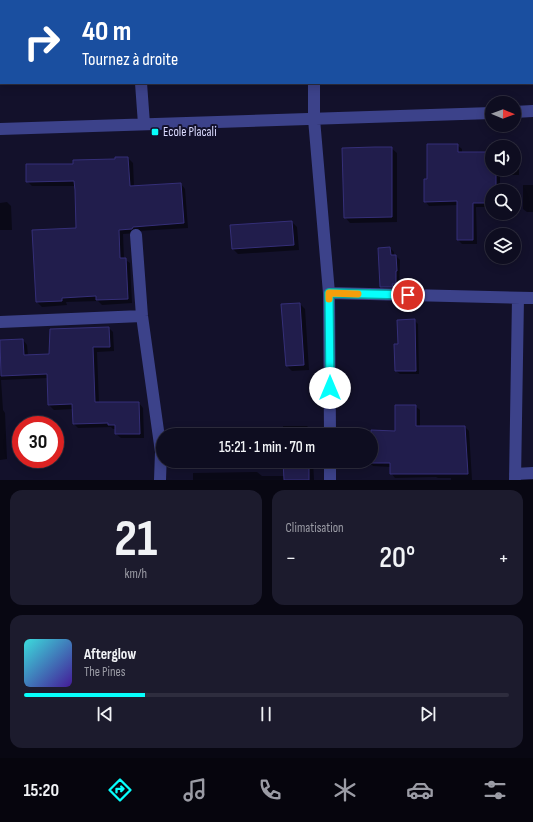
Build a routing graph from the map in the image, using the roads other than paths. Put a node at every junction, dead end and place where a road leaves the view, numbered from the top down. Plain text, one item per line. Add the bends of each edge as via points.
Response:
1 (141, 84) edge
2 (314, 84) edge
3 (533, 111) edge
4 (521, 112) edge
5 (485, 113) edge
6 (314, 119) junction
7 (144, 124) junction
8 (0, 129) edge
9 (136, 235) dead end
10 (329, 293) junction
11 (518, 298) junction
12 (533, 298) edge
13 (142, 316) junction
14 (0, 322) edge
15 (330, 428) edge
16 (330, 468) edge
17 (533, 473) edge
18 (516, 477) edge
19 (160, 480) edge
20 (330, 480) edge

1 - 7 street
2 - 6 street
3 - 4 street
5 - 6 street
6 - 7 street
6 - 10 street
7 - 8 street
9 - 13 street
10 - 11 street
10 - 15 street
11 - 12 street
11 - 18 street
13 - 14 street
13 - 19 street via 161,452
16 - 20 street
17 - 18 street

